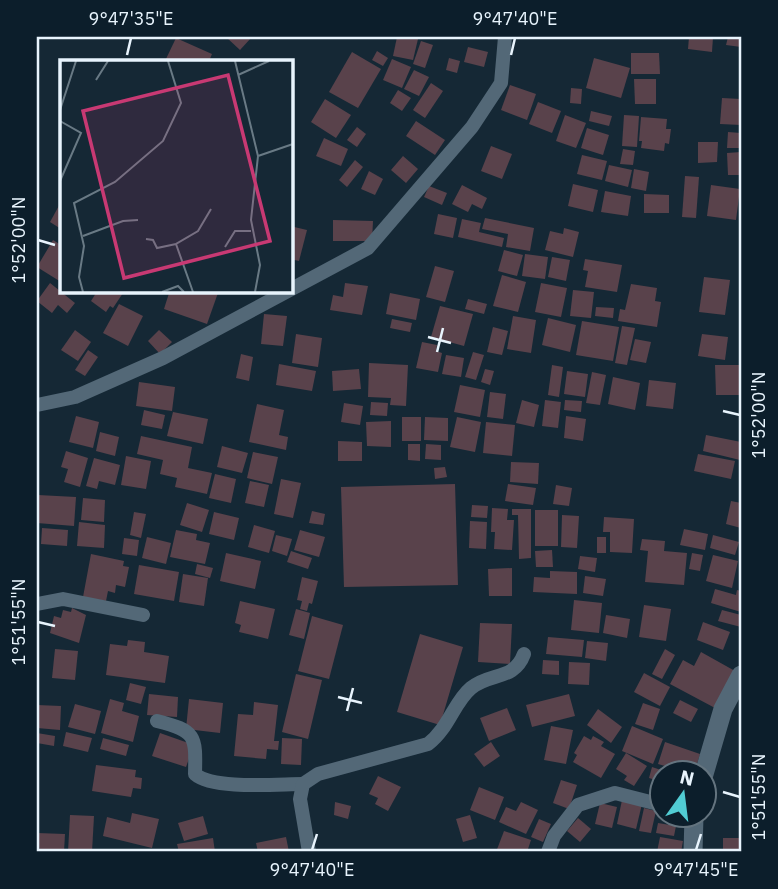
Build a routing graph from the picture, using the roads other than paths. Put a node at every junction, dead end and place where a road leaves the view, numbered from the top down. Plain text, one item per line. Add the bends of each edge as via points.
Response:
1 (505, 37) edge
2 (292, 289) edge
3 (286, 292) edge
4 (37, 405) edge
5 (37, 604) edge
6 (143, 615) dead end
7 (524, 654) dead end
8 (741, 675) edge
9 (158, 721) dead end
10 (708, 760) edge
11 (303, 784) junction
12 (648, 801) edge
13 (694, 830) edge
14 (309, 852) edge
15 (548, 852) edge
16 (693, 852) edge

1 - 2 street via 501,83 472,127 368,248
3 - 4 street via 163,358 75,397
5 - 6 street via 63,599
7 - 11 street via 506,676 471,687 440,735 428,744 318,774
8 - 10 street via 723,709
9 - 11 street via 183,728 196,741 195,774 202,780
11 - 14 street via 300,799
12 - 15 street via 614,793 578,806
13 - 16 street

